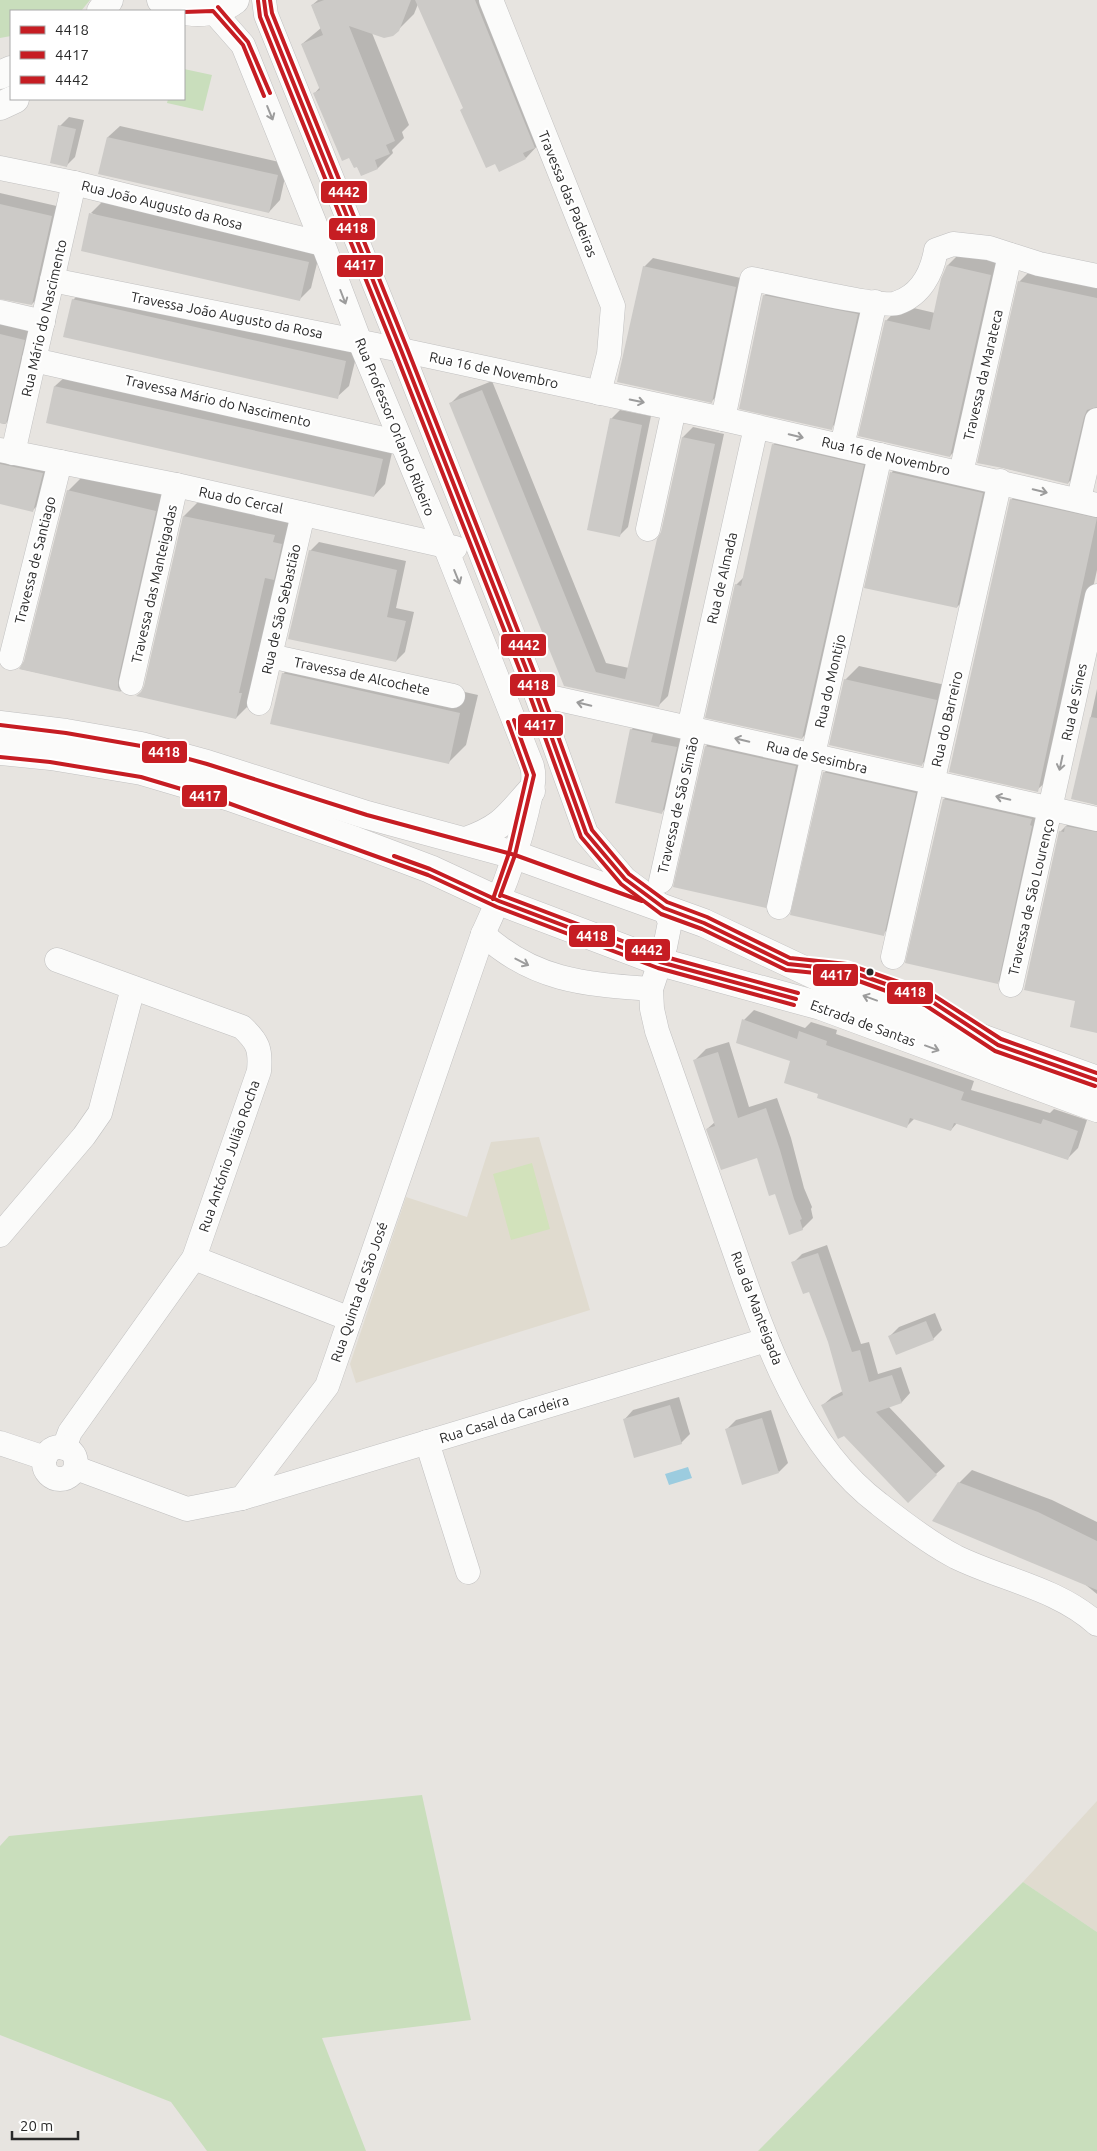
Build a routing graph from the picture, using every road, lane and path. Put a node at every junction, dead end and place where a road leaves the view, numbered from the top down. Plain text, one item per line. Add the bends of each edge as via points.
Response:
1 (264, 0) edge
2 (491, 0) edge
3 (224, 5) edge
4 (177, 8) edge
5 (13, 100) edge
6 (0, 106) edge
7 (0, 168) edge
8 (74, 183) junction
9 (323, 244) junction
10 (1008, 266) junction
11 (1097, 276) edge
12 (52, 280) junction
13 (873, 310) junction
14 (0, 312) edge
15 (43, 322) junction
16 (360, 342) junction
17 (401, 350) junction
18 (34, 360) junction
19 (599, 393) junction
20 (674, 409) junction
21 (723, 419) junction
22 (1097, 420) edge
23 (756, 427) junction
24 (401, 443) junction
25 (842, 446) junction
26 (7, 451) edge
27 (880, 455) junction
28 (60, 462) junction
29 (961, 473) junction
30 (1000, 482) junction
31 (176, 485) junction
32 (1088, 502) edge
33 (303, 514) junction
34 (648, 530) dead end
35 (445, 546) junction
36 (481, 554) junction
37 (1097, 596) edge
38 (270, 656) junction
39 (11, 658) dead end
40 (132, 683) dead end
41 (536, 694) junction
42 (453, 696) dead end
43 (259, 703) dead end
44 (0, 725) edge
45 (692, 729) junction
46 (0, 751) edge
47 (813, 756) junction
48 (932, 783) junction
49 (532, 791) junction
50 (1051, 809) junction
51 (1097, 819) edge
52 (466, 841) junction
53 (516, 855) junction
54 (661, 881) dead end
55 (499, 901) junction
56 (779, 907) dead end
57 (664, 908) junction
58 (483, 934) junction
59 (893, 957) dead end
60 (57, 960) dead end
61 (660, 962) junction
62 (1011, 985) dead end
63 (133, 988) junction
64 (651, 989) junction
65 (1097, 1080) edge
66 (1097, 1108) edge
67 (0, 1235) edge
68 (194, 1258) junction
69 (350, 1319) junction
70 (766, 1340) junction
71 (428, 1442) junction
72 (0, 1443) edge
73 (55, 1453) junction
74 (242, 1498) junction
75 (468, 1572) dead end
76 (1097, 1624) edge

1 - 17 street via 266,15
2 - 19 street, Travessa das Padeiras via 613,306 609,354
3 - 4 main road
3 -> 9 street, Rua Professor Orlando Ribeiro via 243,44
5 - 6 main road
7 - 8 street, Rua João Augusto da Rosa
8 - 9 street, Rua João Augusto da Rosa
8 - 12 street, Rua Mário do Nascimento
9 -> 16 street, Rua Professor Orlando Ribeiro
10 - 11 street via 1039,264
10 - 13 street via 989,248 953,244 936,250 932,270 916,293 896,304
10 - 29 street, Travessa da Marateca
12 - 15 street, Rua Mário do Nascimento
12 - 16 street, Travessa João Augusto da Rosa
13 - 21 street via 752,279
13 - 25 street
14 - 15 street
15 - 18 street, Rua Mário do Nascimento
16 - 17 street, Travessa João Augusto da Rosa
16 - 24 street, Rua Professor Orlando Ribeiro
17 - 19 street, Rua 16 de Novembro
17 - 36 street
18 - 24 street, Travessa Mário do Nascimento
18 - 26 street, Rua Mário do Nascimento
19 -> 20 street, Rua 16 de Novembro
20 - 21 street, Rua 16 de Novembro
20 - 34 street
21 - 23 street, Rua 16 de Novembro
22 - 32 street
23 -> 25 street, Rua 16 de Novembro
23 - 45 street, Rua de Almada
24 - 35 street, Rua Professor Orlando Ribeiro
25 - 27 street, Rua 16 de Novembro
26 - 28 street, Rua do Cercal
27 - 29 street, Rua 16 de Novembro
27 - 47 street, Rua do Montijo
28 - 31 street, Rua do Cercal
28 - 39 street, Travessa de Santiago
29 - 30 street, Rua 16 de Novembro
30 -> 32 street, Rua 16 de Novembro
30 - 48 street, Rua do Barreiro
31 - 33 street, Rua do Cercal
31 - 40 street, Travessa das Manteigadas
33 - 35 street, Rua do Cercal
33 - 38 street, Rua de São Sebastião
35 - 36 street, Rua do Cercal
35 -> 49 street, Rua Professor Orlando Ribeiro via 532,766
36 - 41 street
37 -> 50 street, Rua de Sines
38 - 42 street, Travessa de Alcochete
38 - 43 street, Rua de São Sebastião
45 -> 41 street, Rua de Sesimbra
41 - 57 street via 586,833 625,879
44 - 52 main road, Estrada de Santas via 141,746 367,815
47 -> 45 street, Rua de Sesimbra
45 - 54 street, Travessa de São Simão
46 - 55 main road, Estrada de Santas via 142,771 230,797 430,869
47 - 48 street, Rua de Sesimbra
47 - 56 street, Rua do Montijo
50 -> 48 street, Rua de Sesimbra
48 - 59 street, Rua do Barreiro
49 - 52 main road via 504,822 492,831
49 - 53 street, Rua Professor Orlando Ribeiro
50 - 51 street, Rua de Sesimbra
50 - 62 street, Travessa de São Lourenço
52 - 53 main road, Estrada de Santas
53 - 55 street, Rua Professor Orlando Ribeiro
53 - 57 main road, Estrada de Santas
55 - 58 street, Rua Quinta de São José
55 - 61 main road, Estrada de Santas
57 - 61 street, Rua da Manteigada via 670,922
65 -> 57 main road, Estrada de Santas via 838,986 704,923
58 -> 64 street via 520,962 549,974 599,985
58 - 69 street, Rua Quinta de São José
60 - 63 street, Rua António Julião Rocha
61 - 64 street, Rua da Manteigada
61 -> 66 main road, Estrada de Santas via 821,1006
63 - 67 street via 100,1113
63 - 68 street, Rua António Julião Rocha via 242,1028 255,1038 260,1055 259,1071
64 - 70 street, Rua da Manteigada via 657,1031
68 - 69 street
68 - 73 street, Rua António Julião Rocha
69 - 74 street, Rua Quinta de São José via 327,1386
70 - 71 street, Rua Casal da Cardeira
70 - 76 street, Rua da Manteigada via 796,1403 816,1435 841,1469 876,1502 956,1557 1056,1596
71 - 74 street, Rua Casal da Cardeira
71 - 75 street
72 - 73 street
73 - 74 street via 46,1470 55,1478 67,1478 76,1468 187,1509

